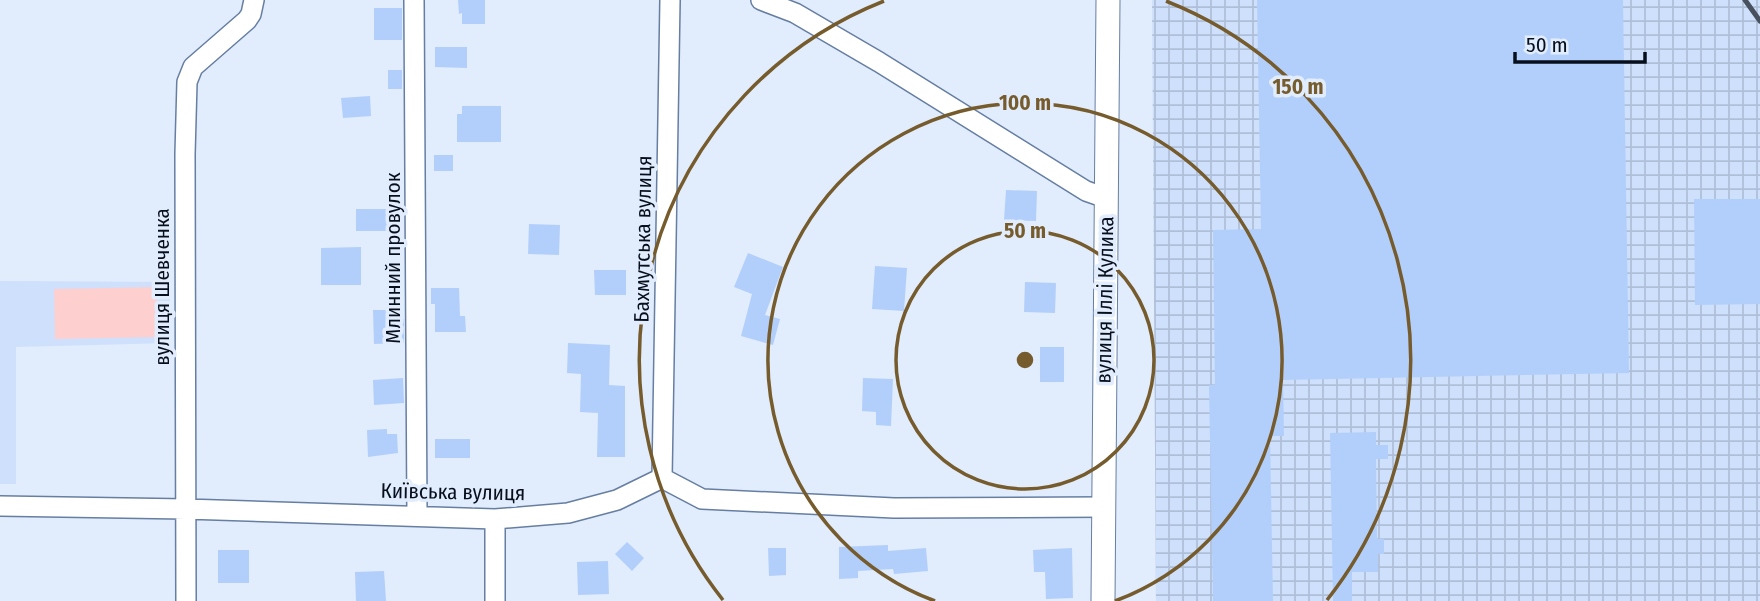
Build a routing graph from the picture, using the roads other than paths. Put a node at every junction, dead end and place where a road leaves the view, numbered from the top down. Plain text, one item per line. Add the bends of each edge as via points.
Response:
1 (254, 0) edge
2 (414, 0) edge
3 (670, 0) edge
4 (761, 0) edge
5 (1108, 0) edge
6 (1106, 198) junction
7 (662, 478) junction
8 (0, 506) edge
9 (1103, 507) junction
10 (187, 509) junction
11 (417, 515) junction
12 (495, 519) junction
13 (186, 601) edge
14 (495, 601) edge
15 (1103, 601) edge

1 - 10 street, вулиця Шевченка via 247,20 193,67 187,82
2 - 11 street, Млинний провулок
3 - 7 street, Бахмутська вулиця
4 - 6 street via 795,13 1086,191
5 - 6 street, вулиця Іллі Кулика
6 - 9 street, вулиця Іллі Кулика
7 - 9 street via 702,499 894,508
7 - 12 street, Київська вулиця via 617,500 568,513
8 - 10 street, Київська вулиця
9 - 15 street, вулиця Іллі Кулика
10 - 11 street, Київська вулиця
10 - 13 street, вулиця Шевченка
11 - 12 street, Київська вулиця
12 - 14 street

